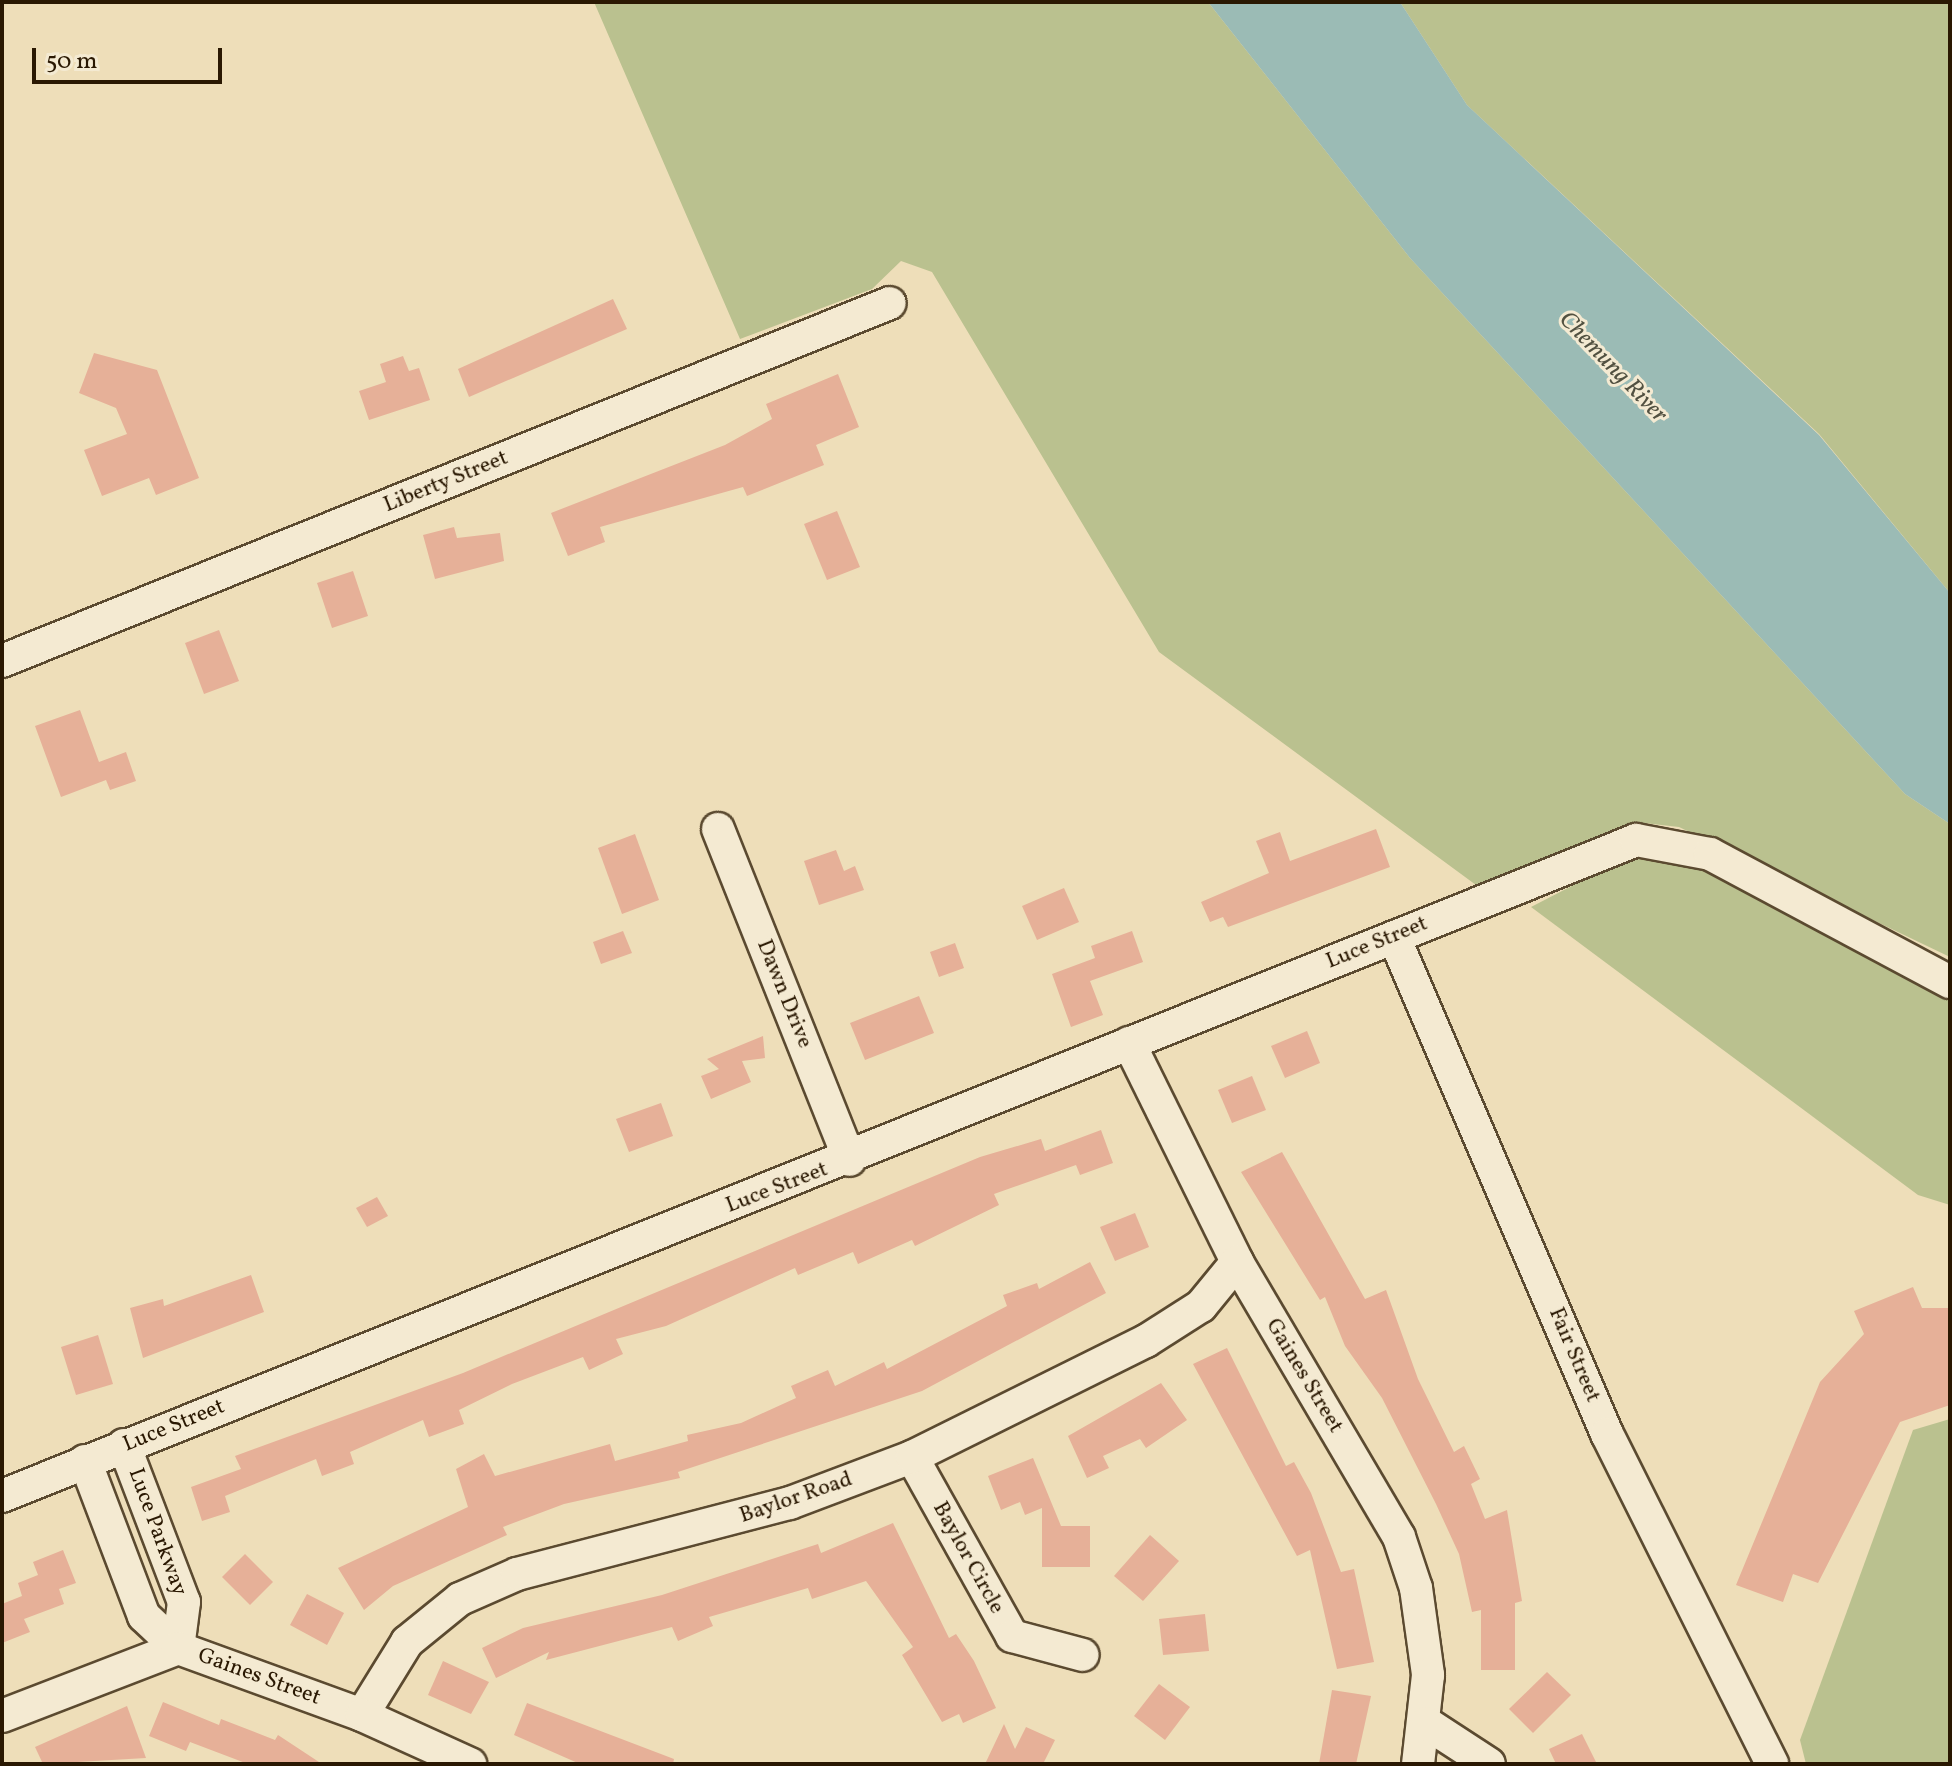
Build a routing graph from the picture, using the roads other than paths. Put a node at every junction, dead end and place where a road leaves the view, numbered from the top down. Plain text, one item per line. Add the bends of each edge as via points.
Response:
1 (890, 303) dead end
2 (2, 661) edge
3 (718, 829) dead end
4 (1394, 937) junction
5 (1950, 982) edge
6 (1129, 1043) junction
7 (850, 1160) junction
8 (1237, 1262) junction
9 (124, 1445) junction
10 (912, 1457) junction
11 (85, 1461) junction
12 (2, 1496) edge
13 (178, 1648) junction
14 (1083, 1655) dead end
15 (362, 1715) junction
16 (2, 1716) edge
17 (1426, 1723) junction
18 (470, 1764) edge
19 (1418, 1764) edge
20 (1489, 1764) edge
21 (1772, 1764) edge

1 - 2 street, Liberty Street
3 - 7 street, Dawn Drive
4 - 5 street, Luce Street via 1636,840 1710,854
4 - 6 street, Luce Street
4 - 21 street, Fair Street via 1607,1434
6 - 7 street, Luce Street
6 - 8 street, Gaines Street
7 - 9 street, Luce Street
8 - 10 street, Baylor Road via 1201,1306 1146,1341
8 - 17 street, Gaines Street via 1399,1537 1416,1588 1428,1675
9 - 11 street, Luce Street
9 - 13 street, Luce Parkway via 184,1602
10 - 14 street, Baylor Circle via 1012,1636
10 - 15 street, Baylor Road via 790,1503 517,1574 460,1599 407,1642
11 - 12 street, Luce Street
11 - 13 street, Luce Parkway via 144,1616
13 - 15 street, Gaines Street
13 - 16 street, Gaines Street
15 - 18 street, Gaines Street
17 - 19 street, Gaines Street
17 - 20 street

